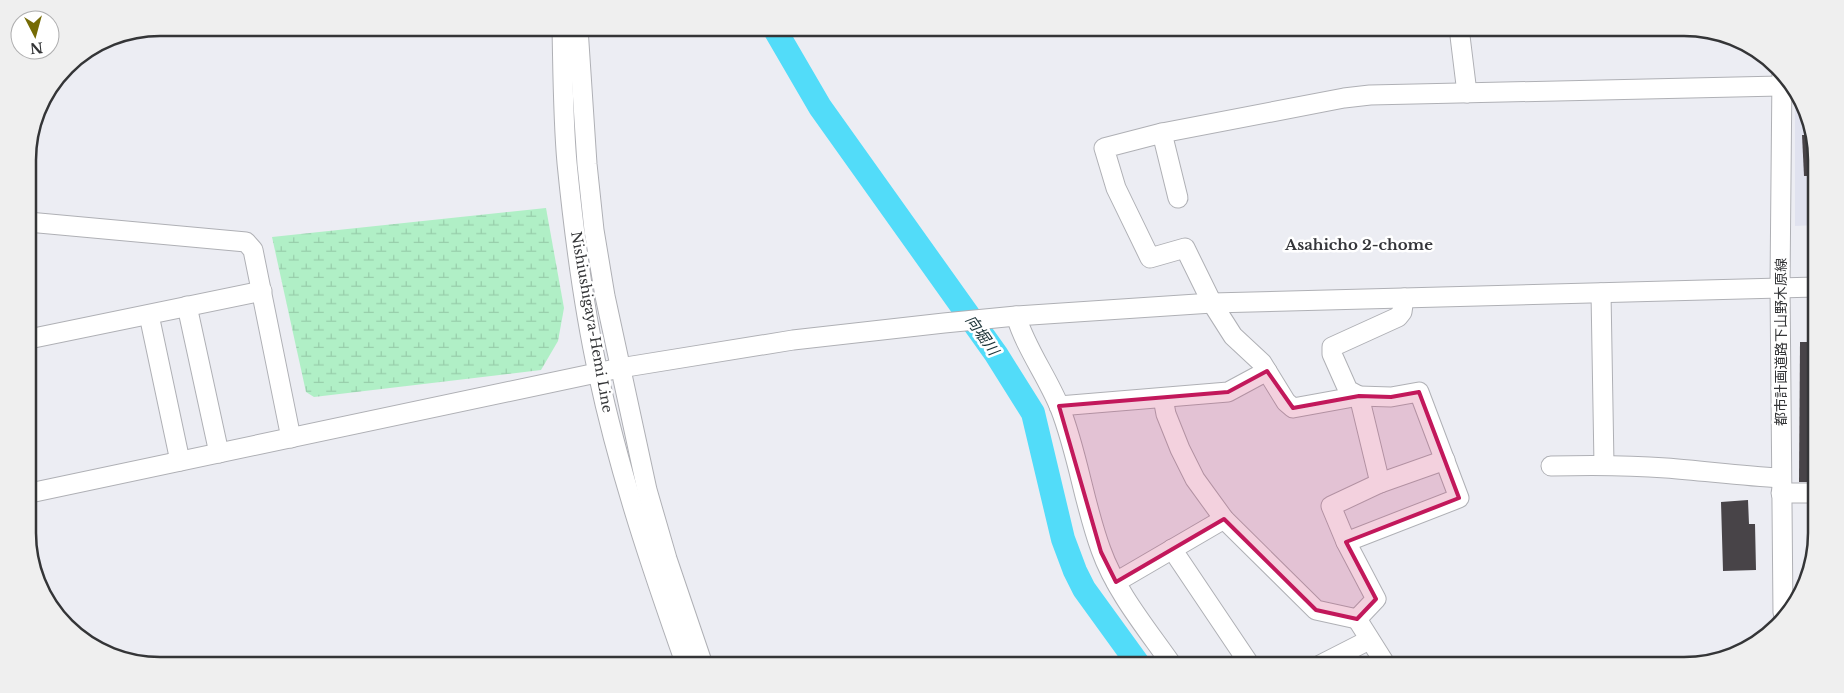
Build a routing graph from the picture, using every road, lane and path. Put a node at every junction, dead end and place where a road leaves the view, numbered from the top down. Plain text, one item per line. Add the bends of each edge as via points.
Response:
1 (1460, 36) dead end
2 (562, 37) edge
3 (578, 37) edge
4 (1777, 79) edge
5 (1782, 85) edge
6 (1467, 94) junction
7 (1162, 133) junction
8 (1178, 198) dead end
9 (37, 223) edge
10 (1780, 286) junction
11 (1808, 287) edge
12 (262, 291) junction
13 (1601, 293) junction
14 (1404, 298) junction
15 (1212, 303) junction
16 (187, 306) junction
17 (149, 315) junction
18 (1016, 316) junction
19 (37, 337) edge
20 (620, 368) junction
21 (1267, 371) junction
22 (598, 372) junction
23 (1359, 396) junction
24 (1163, 398) junction
25 (1059, 406) junction
26 (291, 438) junction
27 (219, 453) junction
28 (1445, 460) junction
29 (180, 461) junction
30 (1604, 465) junction
31 (1551, 466) dead end
32 (1380, 483) junction
33 (1781, 486) junction
34 (1808, 491) edge
35 (36, 492) edge
36 (1224, 519) junction
37 (1346, 542) junction
38 (1172, 549) junction
39 (1116, 582) junction
40 (1783, 607) edge
41 (1357, 619) junction
42 (1369, 640) junction
43 (1166, 656) edge
44 (1244, 656) edge
45 (1337, 656) edge
46 (1380, 656) edge
47 (683, 657) edge
48 (700, 657) edge

1 - 6 street
2 - 22 street, Nishiushigaya-Hemi Line via 567,162
3 - 20 street, Nishiushigaya-Hemi Line via 594,230
4 - 6 street
5 - 10 street, 都市計画道路下山野木原線
6 - 7 street via 1344,98
7 - 8 street
7 - 15 street via 1104,148 1111,174 1150,258 1185,248
9 - 12 street via 246,242 253,250
10 - 11 street
10 - 13 street
10 - 33 street, 都市計画道路下山野木原線
12 - 16 street
12 - 26 street
13 - 14 street
13 - 30 street
14 - 15 street
14 - 23 street via 1398,317 1332,347 1348,390
15 - 18 street
15 - 21 street via 1233,336
16 - 17 street
16 - 27 street
17 - 19 street
17 - 29 street
18 - 20 street via 793,340
18 - 25 street via 1022,335
20 - 22 street
20 - 48 street, Nishiushigaya-Hemi Line via 647,490
21 - 23 street via 1293,408
21 - 24 street via 1228,392
22 - 26 street
22 - 47 street, Nishiushigaya-Hemi Line via 648,558
23 - 28 street via 1392,397 1419,392
23 - 32 street
24 - 25 street
24 - 36 street via 1166,414 1195,479
25 - 39 street via 1101,552
26 - 27 street
27 - 29 street
28 - 32 street
28 - 37 street via 1459,498
29 - 35 street
30 - 31 street
30 - 33 street via 1666,468
32 - 37 street via 1331,506
33 - 34 street
33 - 40 street, 都市計画道路下山野木原線
36 - 38 street
36 - 41 street via 1316,610
37 - 41 street via 1376,599
38 - 39 street
38 - 44 street
39 - 43 street
41 - 42 street
42 - 45 street
42 - 46 street

